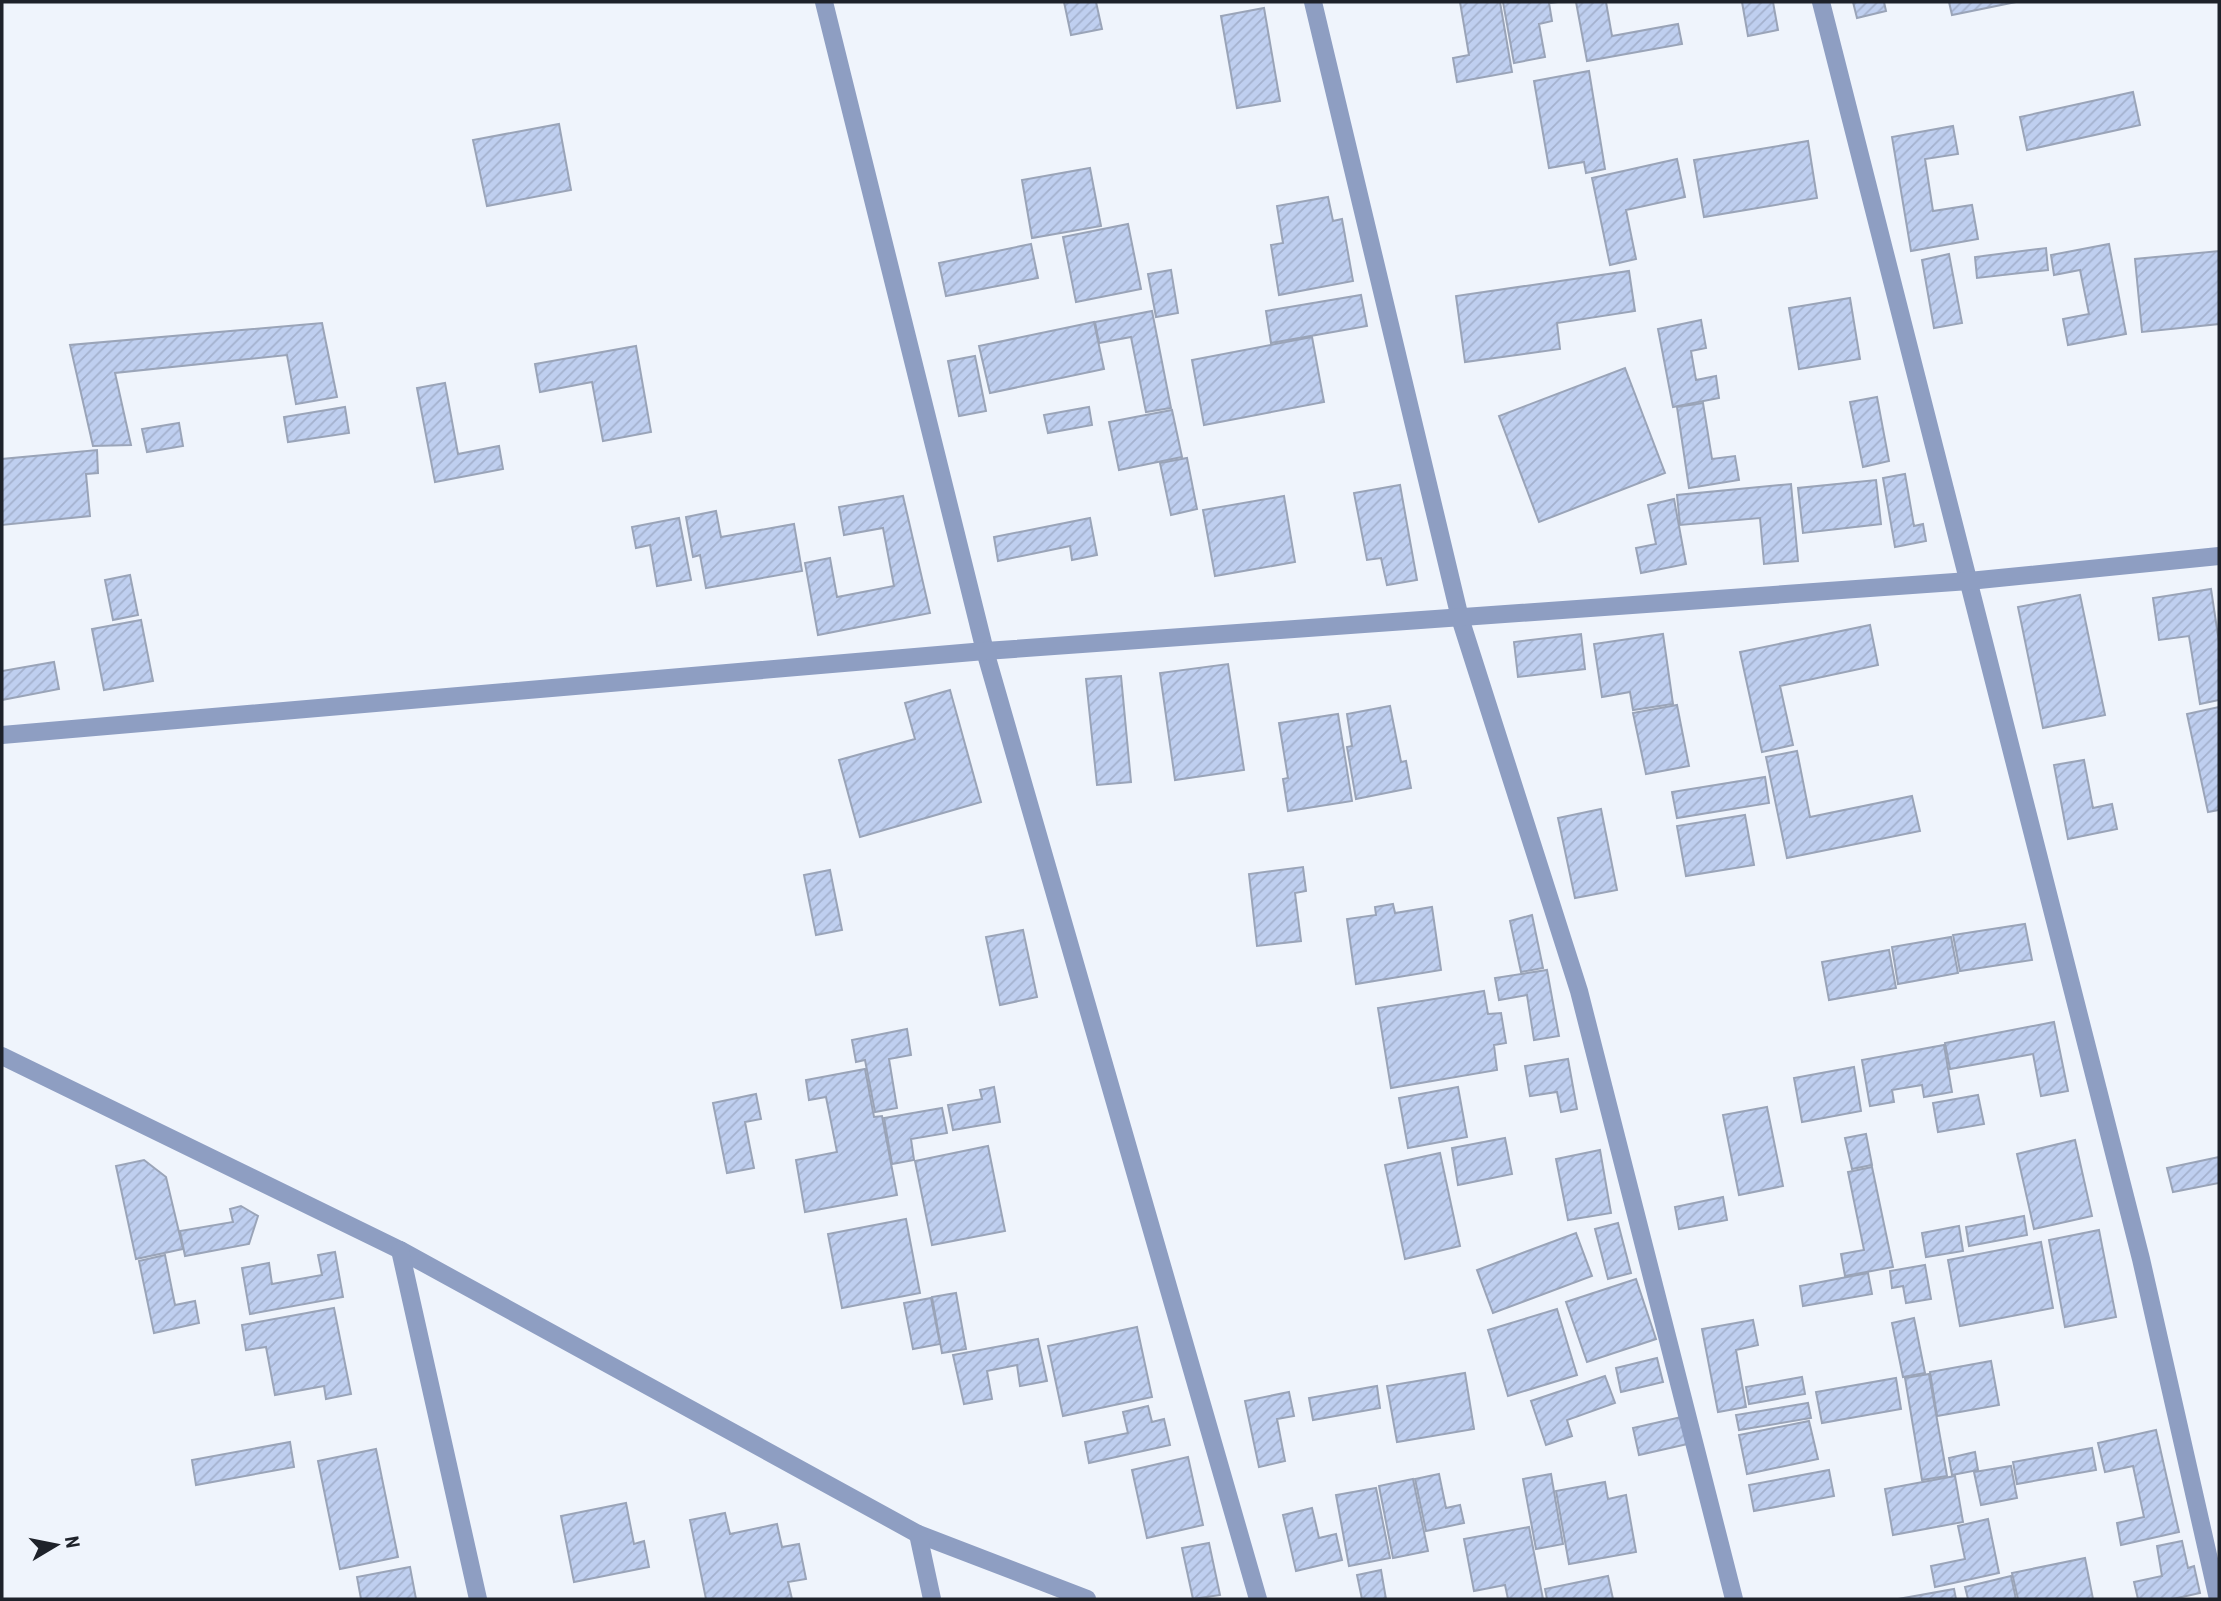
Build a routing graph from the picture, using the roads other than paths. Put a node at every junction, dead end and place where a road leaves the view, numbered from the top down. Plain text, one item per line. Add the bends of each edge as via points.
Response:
1 (824, 2) edge
2 (1312, 2) edge
3 (1821, 2) edge
4 (2219, 555) edge
5 (1969, 581) junction
6 (1460, 618) junction
7 (985, 651) junction
8 (2, 735) edge
9 (2, 1056) edge
10 (400, 1250) junction
11 (918, 1534) junction
12 (478, 1599) edge
13 (932, 1599) edge
14 (1087, 1599) edge
15 (1258, 1599) edge
16 (1734, 1599) edge
17 (2218, 1599) edge

1 - 7 street
2 - 6 street
3 - 5 street
4 - 5 street
5 - 6 street
5 - 17 street via 2141,1259
6 - 7 street
6 - 16 street via 1579,990
7 - 8 street
7 - 15 street
9 - 10 street
10 - 11 street
10 - 12 street
11 - 13 street
11 - 14 street

